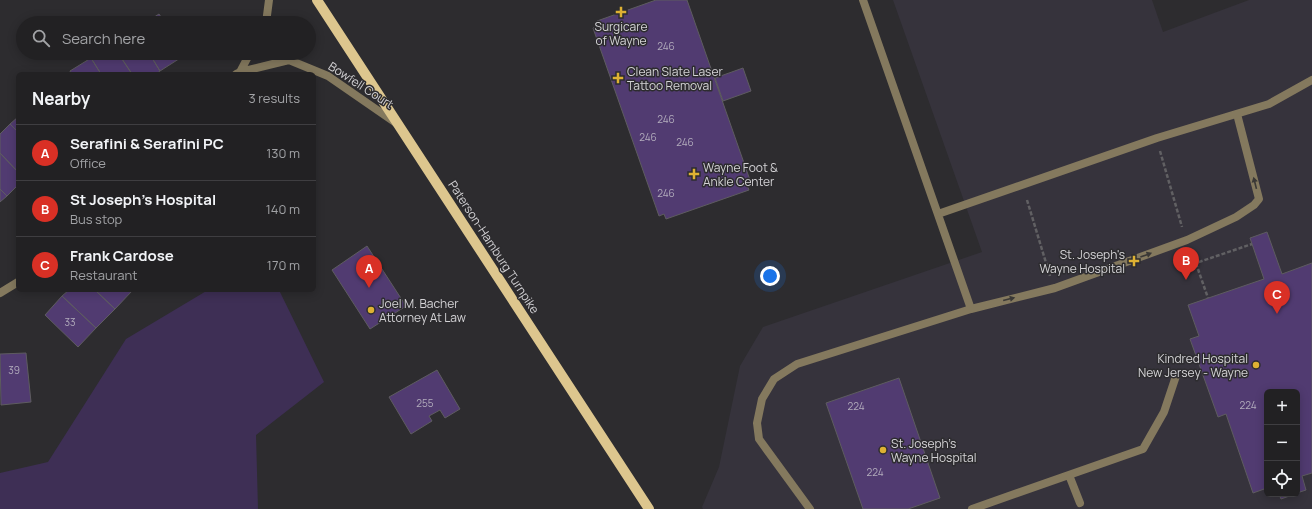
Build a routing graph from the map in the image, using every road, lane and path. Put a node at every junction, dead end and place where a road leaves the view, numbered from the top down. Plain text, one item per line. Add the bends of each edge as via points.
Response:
1 (269, 0) edge
2 (317, 0) edge
3 (863, 0) edge
4 (267, 16) edge
5 (246, 60) edge
6 (289, 60) edge
7 (289, 60) edge
8 (239, 72) edge
9 (242, 72) edge
10 (1312, 80) edge
11 (1237, 114) junction
12 (398, 124) junction
13 (1160, 151) dead end
14 (1027, 200) dead end
15 (938, 214) junction
16 (1184, 231) dead end
17 (1252, 244) dead end
18 (1192, 250) dead end
19 (1174, 261) dead end
20 (1196, 263) junction
21 (1051, 278) dead end
22 (16, 283) edge
23 (0, 293) edge
24 (1208, 298) dead end
25 (971, 309) junction
26 (1176, 376) dead end
27 (1069, 475) junction
28 (1080, 503) dead end
29 (649, 509) edge
30 (810, 509) edge
31 (972, 509) edge

1 - 4 street
2 - 12 main road, Paterson-Hamburg Turnpike
3 - 15 street
5 - 8 street, Bowfell Court
6 - 9 street, Bowfell Court
7 - 12 street, Bowfell Court via 328,76
10 - 11 street via 1269,104
11 - 15 street via 1157,138
25 -> 11 street via 1055,288 1200,236 1254,205 1259,199
12 - 29 main road, Paterson-Hamburg Turnpike
13 - 16 path
14 - 21 path
15 - 25 street
17 - 20 path
18 - 20 path
19 - 20 path
20 - 24 path
22 - 23 street
25 - 30 street via 797,364 774,380 762,399 757,423 759,439
26 - 27 street via 1164,412 1144,448
27 - 28 street
27 - 31 street

